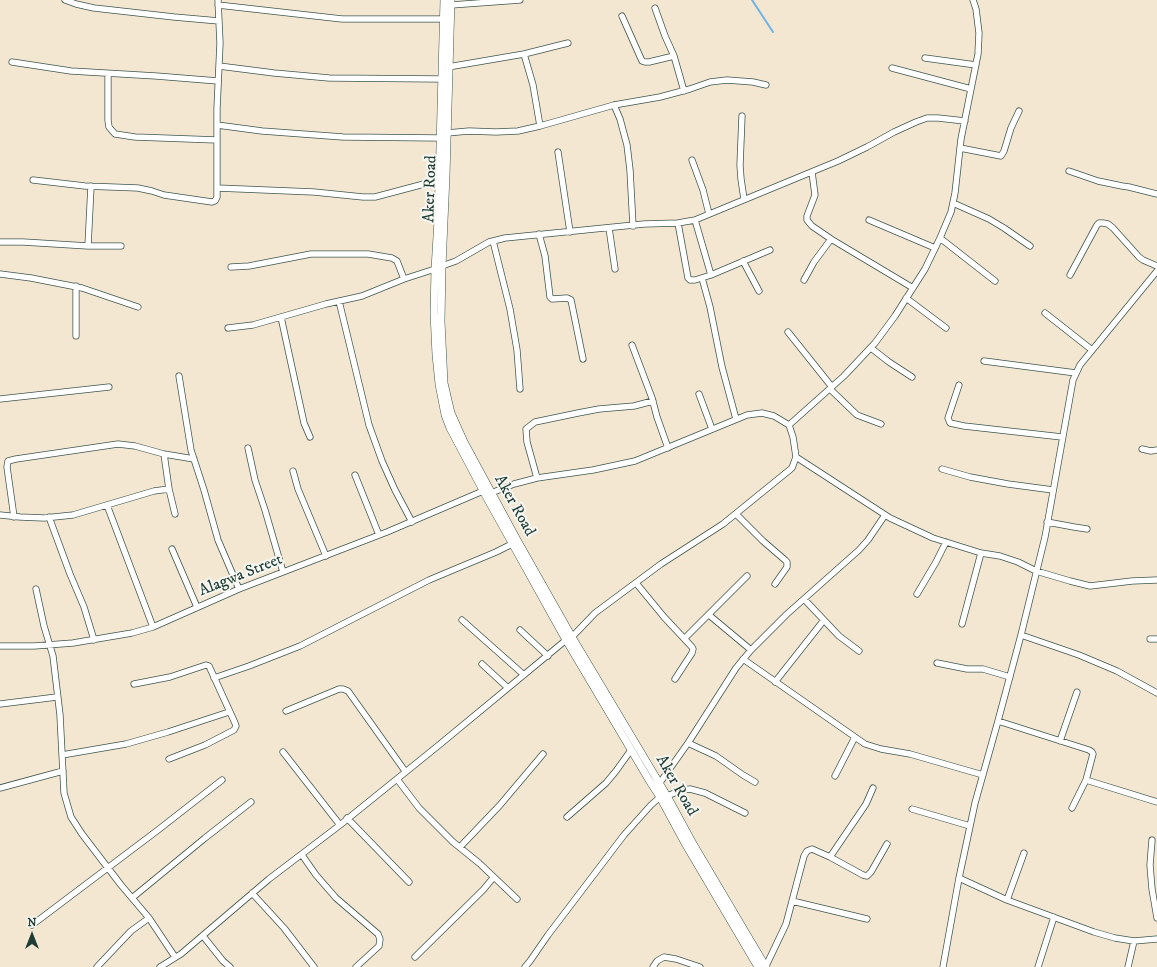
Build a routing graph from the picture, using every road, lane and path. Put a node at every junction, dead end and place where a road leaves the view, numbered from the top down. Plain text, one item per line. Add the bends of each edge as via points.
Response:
1 (66, 0) edge
2 (444, 0) edge
3 (520, 0) edge
4 (973, 0) edge
5 (451, 2) edge
6 (218, 3) edge
7 (654, 8) dead end
8 (622, 16) dead end
9 (443, 19) junction
10 (219, 21) junction
11 (568, 43) dead end
12 (524, 54) junction
13 (674, 56) junction
14 (925, 58) dead end
15 (12, 62) dead end
16 (976, 65) junction
17 (219, 66) junction
18 (448, 67) junction
19 (892, 68) dead end
20 (108, 74) junction
21 (441, 79) junction
22 (218, 81) junction
23 (766, 85) dead end
24 (971, 89) junction
25 (684, 91) junction
26 (444, 102) junction
27 (614, 105) junction
28 (1020, 111) dead end
29 (742, 116) dead end
30 (965, 121) junction
31 (217, 125) junction
32 (540, 126) junction
33 (447, 133) junction
34 (440, 138) junction
35 (217, 140) junction
36 (960, 148) junction
37 (558, 152) dead end
38 (692, 160) dead end
39 (1069, 171) dead end
40 (812, 172) junction
41 (33, 180) dead end
42 (439, 180) junction
43 (91, 186) junction
44 (217, 188) junction
45 (1157, 194) edge
46 (744, 199) junction
47 (953, 203) junction
48 (709, 214) junction
49 (695, 220) junction
50 (869, 220) dead end
51 (678, 223) junction
52 (633, 226) junction
53 (609, 228) junction
54 (570, 232) junction
55 (540, 234) junction
56 (940, 238) junction
57 (831, 239) junction
58 (493, 241) junction
59 (0, 242) edge
60 (88, 246) junction
61 (122, 246) dead end
62 (1030, 246) dead end
63 (935, 248) junction
64 (770, 250) dead end
65 (743, 262) junction
66 (442, 266) junction
67 (1157, 266) edge
68 (231, 267) dead end
69 (614, 269) dead end
70 (435, 270) junction
71 (1157, 271) edge
72 (0, 274) edge
73 (711, 275) junction
74 (1070, 275) dead end
75 (702, 278) junction
76 (404, 279) junction
77 (804, 280) dead end
78 (995, 281) dead end
79 (76, 286) junction
80 (913, 288) junction
81 (759, 291) dead end
82 (906, 298) junction
83 (339, 301) junction
84 (138, 307) dead end
85 (1045, 313) dead end
86 (281, 316) junction
87 (228, 328) dead end
88 (946, 328) dead end
89 (788, 332) dead end
90 (76, 336) dead end
91 (632, 345) dead end
92 (871, 348) junction
93 (1092, 350) junction
94 (583, 359) dead end
95 (984, 361) dead end
96 (1076, 373) junction
97 (179, 376) dead end
98 (912, 377) dead end
99 (959, 385) dead end
100 (110, 386) dead end
101 (831, 388) junction
102 (520, 389) dead end
103 (699, 394) dead end
104 (0, 398) edge
105 (653, 401) junction
106 (736, 419) junction
107 (881, 424) dead end
108 (789, 425) junction
109 (712, 428) junction
110 (310, 437) dead end
111 (1062, 437) junction
112 (248, 448) dead end
113 (668, 448) junction
114 (1142, 449) dead end
115 (1157, 450) edge
116 (164, 454) junction
117 (796, 457) junction
118 (194, 459) junction
119 (942, 469) dead end
120 (293, 471) dead end
121 (355, 475) dead end
122 (537, 478) junction
123 (169, 489) junction
124 (1053, 490) junction
125 (483, 491) junction
126 (491, 493) junction
127 (107, 505) junction
128 (175, 514) dead end
129 (736, 514) junction
130 (0, 515) edge
131 (885, 515) junction
132 (14, 517) junction
133 (49, 517) junction
134 (412, 522) junction
135 (1047, 522) junction
136 (1087, 529) dead end
137 (379, 535) junction
138 (946, 542) junction
139 (512, 544) junction
140 (172, 549) dead end
141 (981, 553) junction
142 (326, 556) junction
143 (1036, 570) junction
144 (283, 572) junction
145 (747, 576) dead end
146 (1157, 580) edge
147 (636, 583) junction
148 (775, 584) dead end
149 (36, 589) dead end
150 (239, 589) junction
151 (917, 594) dead end
152 (804, 599) junction
153 (198, 607) junction
154 (709, 614) junction
155 (462, 620) dead end
156 (824, 620) junction
157 (962, 624) dead end
158 (153, 627) junction
159 (520, 630) dead end
160 (1021, 635) junction
161 (569, 638) junction
162 (685, 638) junction
163 (1150, 639) dead end
164 (1157, 639) edge
165 (94, 640) junction
166 (49, 644) junction
167 (0, 646) edge
168 (751, 650) junction
169 (859, 651) dead end
170 (548, 656) junction
171 (743, 659) junction
172 (937, 663) dead end
173 (482, 664) dead end
174 (524, 675) junction
175 (1010, 677) junction
176 (214, 678) junction
177 (675, 679) dead end
178 (775, 682) junction
179 (134, 684) dead end
180 (508, 688) junction
181 (1077, 692) dead end
182 (1157, 693) edge
183 (58, 697) junction
184 (0, 704) edge
185 (286, 711) dead end
186 (229, 712) junction
187 (998, 721) junction
188 (855, 737) junction
189 (1060, 741) junction
190 (688, 743) junction
191 (631, 750) junction
192 (283, 752) dead end
193 (543, 754) dead end
194 (62, 755) junction
195 (169, 759) dead end
196 (63, 771) junction
197 (405, 771) junction
198 (983, 775) junction
199 (835, 776) dead end
200 (396, 779) junction
201 (222, 780) dead end
202 (1086, 780) junction
203 (755, 782) dead end
204 (659, 784) junction
205 (0, 788) edge
206 (873, 788) dead end
207 (663, 797) junction
208 (251, 802) dead end
209 (1157, 802) edge
210 (1072, 808) dead end
211 (912, 809) dead end
212 (745, 813) dead end
213 (567, 817) dead end
214 (348, 818) junction
215 (340, 825) junction
216 (970, 826) junction
217 (682, 830) junction
218 (1152, 840) dead end
219 (887, 844) dead end
220 (460, 847) junction
221 (1024, 853) dead end
222 (302, 855) junction
223 (830, 857) junction
224 (108, 868) junction
225 (493, 878) junction
226 (958, 878) junction
227 (409, 882) dead end
228 (252, 893) junction
229 (132, 898) junction
230 (516, 900) dead end
231 (1008, 900) junction
232 (792, 901) junction
233 (1054, 917) junction
234 (149, 918) junction
235 (1157, 918) edge
236 (867, 919) dead end
237 (32, 925) dead end
238 (203, 936) junction
239 (1157, 939) edge
240 (1134, 941) junction
241 (175, 957) junction
242 (415, 957) dead end
243 (97, 967) edge
244 (160, 967) edge
245 (230, 967) edge
246 (314, 967) edge
247 (356, 967) edge
248 (526, 967) edge
249 (653, 967) edge
250 (700, 967) edge
251 (758, 967) edge
252 (766, 967) edge
253 (942, 967) edge
254 (1038, 967) edge
255 (1128, 967) edge

1 - 10 street via 94,8
2 - 9 street, Aker Road
3 - 5 street
4 - 16 street via 979,32
5 - 18 street, Aker Road
6 - 9 street via 342,19
6 - 10 street
7 - 13 street
8 - 13 street via 642,61 649,62
9 - 21 street, Aker Road
10 - 17 street
11 - 12 street
12 - 18 street
12 - 32 street
13 - 25 street
14 - 16 street
15 - 20 street
16 - 24 street
17 - 21 street via 329,78
17 - 22 street
18 - 26 street, Aker Road
19 - 24 street
20 - 22 street
20 - 35 street via 108,120 109,127 115,134
21 - 26 street, Aker Road
22 - 31 street
23 - 25 street via 727,80 710,82
24 - 30 street
25 - 27 street
26 - 33 street, Aker Road
26 - 34 street, Aker Road
27 - 32 street
27 - 52 street via 627,145
28 - 36 street via 1001,156
29 - 46 street via 740,165
30 - 36 street
30 - 40 street via 927,118
31 - 34 street via 342,137
31 - 35 street
32 - 33 street via 496,132
33 - 66 street, Aker Road
34 - 42 street, Aker Road
35 - 44 street
36 - 47 street
37 - 54 street
38 - 48 street
39 - 45 street via 1098,181
40 - 46 street
40 - 57 street via 815,195 806,220
41 - 43 street
42 - 44 street via 375,198 314,192
42 - 70 street, Aker Road
43 - 44 street via 138,188 164,195 212,202 217,197
43 - 60 street
46 - 48 street
47 - 56 street
47 - 62 street via 999,225
48 - 49 street
49 - 51 street
49 - 73 street
50 - 63 street
51 - 52 street
51 - 75 street via 688,278
52 - 53 street
53 - 54 street
53 - 69 street
54 - 55 street
55 - 58 street
55 - 94 street via 550,297 570,300
56 - 63 street
56 - 78 street
57 - 77 street
57 - 80 street
58 - 66 street
58 - 102 street via 518,350
59 - 60 street
60 - 61 street
63 - 80 street
64 - 65 street
65 - 73 street
65 - 81 street
66 - 126 street, Aker Road via 441,321 447,399 456,425
67 - 74 street via 1139,257 1108,224 1099,223
68 - 76 street via 311,254 368,254 397,261
70 - 76 street
70 - 125 street, Aker Road via 435,348 441,400 450,428
71 - 93 street
72 - 79 street
73 - 75 street
75 - 106 street
76 - 83 street via 362,296
79 - 84 street
79 - 90 street
80 - 82 street
82 - 88 street
82 - 92 street
83 - 86 street
83 - 134 street via 369,425 382,461
85 - 93 street
86 - 87 street via 253,325
86 - 110 street via 304,423
89 - 101 street
91 - 105 street
92 - 98 street
92 - 101 street
93 - 96 street
95 - 96 street
96 - 111 street
97 - 118 street
99 - 111 street via 948,418 950,423
100 - 104 street
101 - 107 street via 857,415
101 - 108 street
103 - 109 street
105 - 113 street
105 - 122 street via 535,422 526,428 527,442
106 - 108 street via 762,413 774,416
106 - 109 street
108 - 117 street
109 - 113 street
111 - 124 street
112 - 144 street
113 - 122 street via 634,461
114 - 115 street
116 - 118 street
116 - 123 street
116 - 132 street via 118,444 8,461
117 - 129 street via 792,468
117 - 131 street
118 - 150 street via 218,540
119 - 124 street via 1008,484
120 - 142 street
121 - 137 street
122 - 126 street
123 - 127 street
123 - 128 street
124 - 135 street
125 - 134 street, Alagwa Street
125 - 139 street, Aker Road
126 - 161 street, Aker Road
127 - 133 street via 73,515
127 - 158 street
129 - 147 street
129 - 148 street via 787,562 787,567
130 - 132 street
131 - 138 street
131 - 152 street via 859,550
132 - 133 street
133 - 165 street
134 - 137 street, Alagwa Street
135 - 136 street
135 - 143 street
137 - 142 street, Alagwa Street
138 - 141 street
138 - 151 street
139 - 161 street, Aker Road
139 - 176 street via 429,580 300,646
140 - 153 street
141 - 143 street via 1000,556
141 - 157 street
142 - 144 street, Alagwa Street
143 - 146 street via 1090,586
143 - 160 street
144 - 150 street, Alagwa Street
145 - 154 street
147 - 161 street via 595,613
147 - 162 street
149 - 166 street
150 - 153 street, Alagwa Street
152 - 156 street
152 - 168 street
153 - 158 street, Alagwa Street
154 - 162 street
154 - 168 street
155 - 174 street
156 - 169 street via 839,636
156 - 178 street
158 - 165 street, Alagwa Street
159 - 170 street
160 - 175 street
160 - 182 street via 1117,670
161 - 170 street
161 - 191 street, Aker Road
161 - 204 street, Aker Road
162 - 177 street via 693,651
163 - 164 street
165 - 166 street, Alagwa Street
166 - 167 street, Alagwa Street
166 - 183 street
168 - 171 street
170 - 174 street
171 - 178 street
171 - 190 street
172 - 175 street via 983,669
173 - 180 street
174 - 180 street
175 - 187 street
176 - 179 street via 209,666 206,665 170,677
176 - 186 street
178 - 188 street
180 - 197 street
181 - 189 street
183 - 184 street
183 - 194 street
185 - 197 street via 339,689 348,691
186 - 194 street via 126,744
186 - 195 street via 236,726 234,730
187 - 189 street
187 - 198 street
188 - 198 street via 865,744 881,749 910,754
188 - 199 street
189 - 202 street via 1092,753
190 - 203 street via 716,756
190 - 204 street
191 - 207 street, Aker Road
191 - 213 street via 606,783
192 - 215 street
193 - 220 street
194 - 196 street
196 - 205 street
196 - 224 street via 64,793 71,817
197 - 200 street
198 - 216 street
200 - 214 street
200 - 220 street via 419,808
201 - 224 street
202 - 209 street
202 - 210 street
204 - 207 street, Aker Road
206 - 223 street via 866,804
207 - 212 street via 690,789
207 - 217 street, Aker Road
207 - 248 street via 651,805 624,835 556,923
208 - 229 street
211 - 216 street
214 - 215 street
214 - 227 street
215 - 222 street
216 - 226 street
217 - 251 street, Aker Road
217 - 252 street, Aker Road
218 - 235 street via 1150,865
219 - 223 street via 867,876
220 - 225 street
221 - 231 street
222 - 228 street
222 - 247 street via 336,898 378,934 379,946
223 - 232 street via 812,849 806,851
224 - 229 street
224 - 237 street
225 - 230 street
225 - 242 street
226 - 231 street
226 - 253 street
228 - 238 street
228 - 246 street via 284,928
229 - 234 street
231 - 233 street
232 - 236 street
232 - 252 street via 786,924
233 - 240 street via 1094,932
233 - 254 street
234 - 241 street
234 - 243 street via 131,931
238 - 241 street
238 - 245 street
239 - 240 street
240 - 255 street
241 - 244 street
249 - 250 street via 664,957

